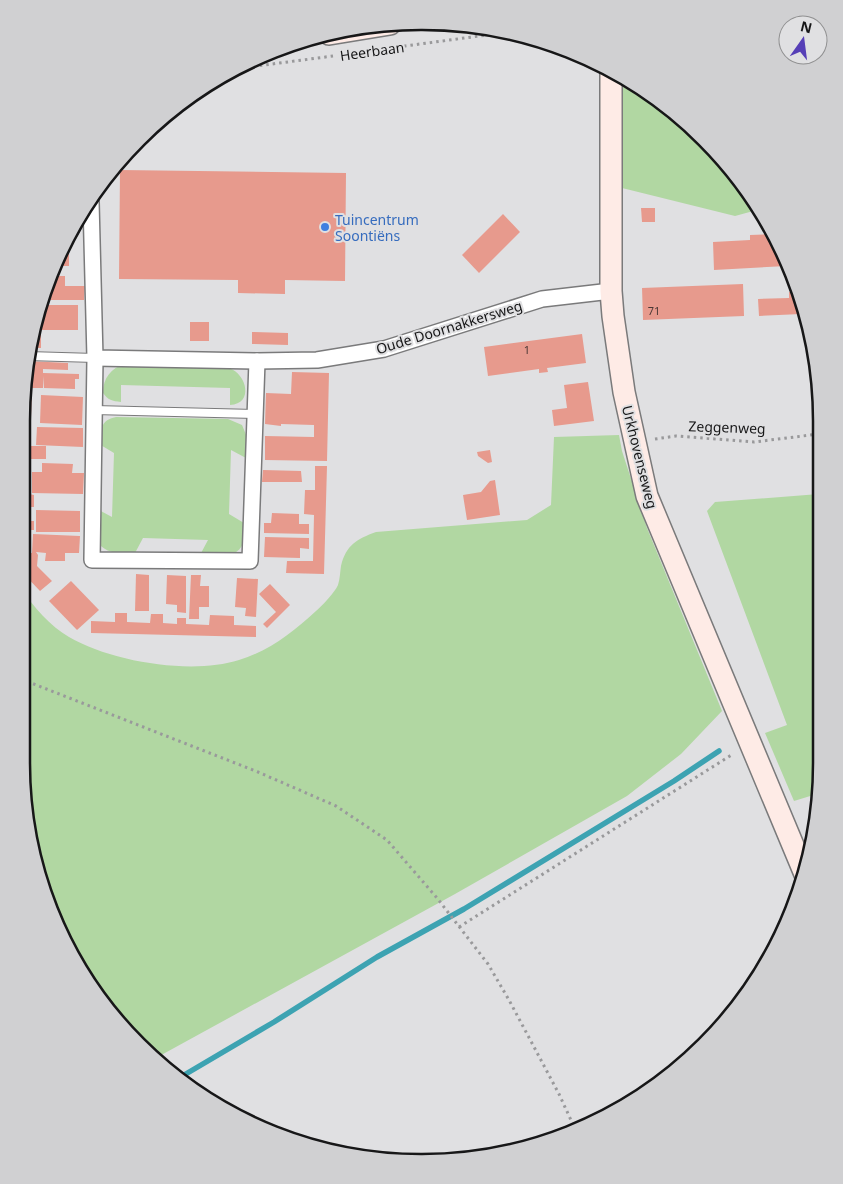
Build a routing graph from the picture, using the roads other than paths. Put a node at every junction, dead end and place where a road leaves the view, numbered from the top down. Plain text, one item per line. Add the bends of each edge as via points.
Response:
1 (611, 79) edge
2 (91, 211) edge
3 (611, 291) junction
4 (36, 356) edge
5 (95, 358) junction
6 (257, 361) junction
7 (94, 410) junction
8 (255, 414) junction
9 (800, 863) edge

1 - 3 street, Urkhovenseweg
2 - 5 street
3 - 6 street, Oude Doornakkersweg via 542,300 384,349 317,360
3 - 9 street, Urkhovenseweg via 624,392 647,496
4 - 5 lane
5 - 6 street, Oude Doornakkersweg
5 - 7 street
6 - 8 street
7 - 8 lane
7 - 8 street via 92,560 250,561

